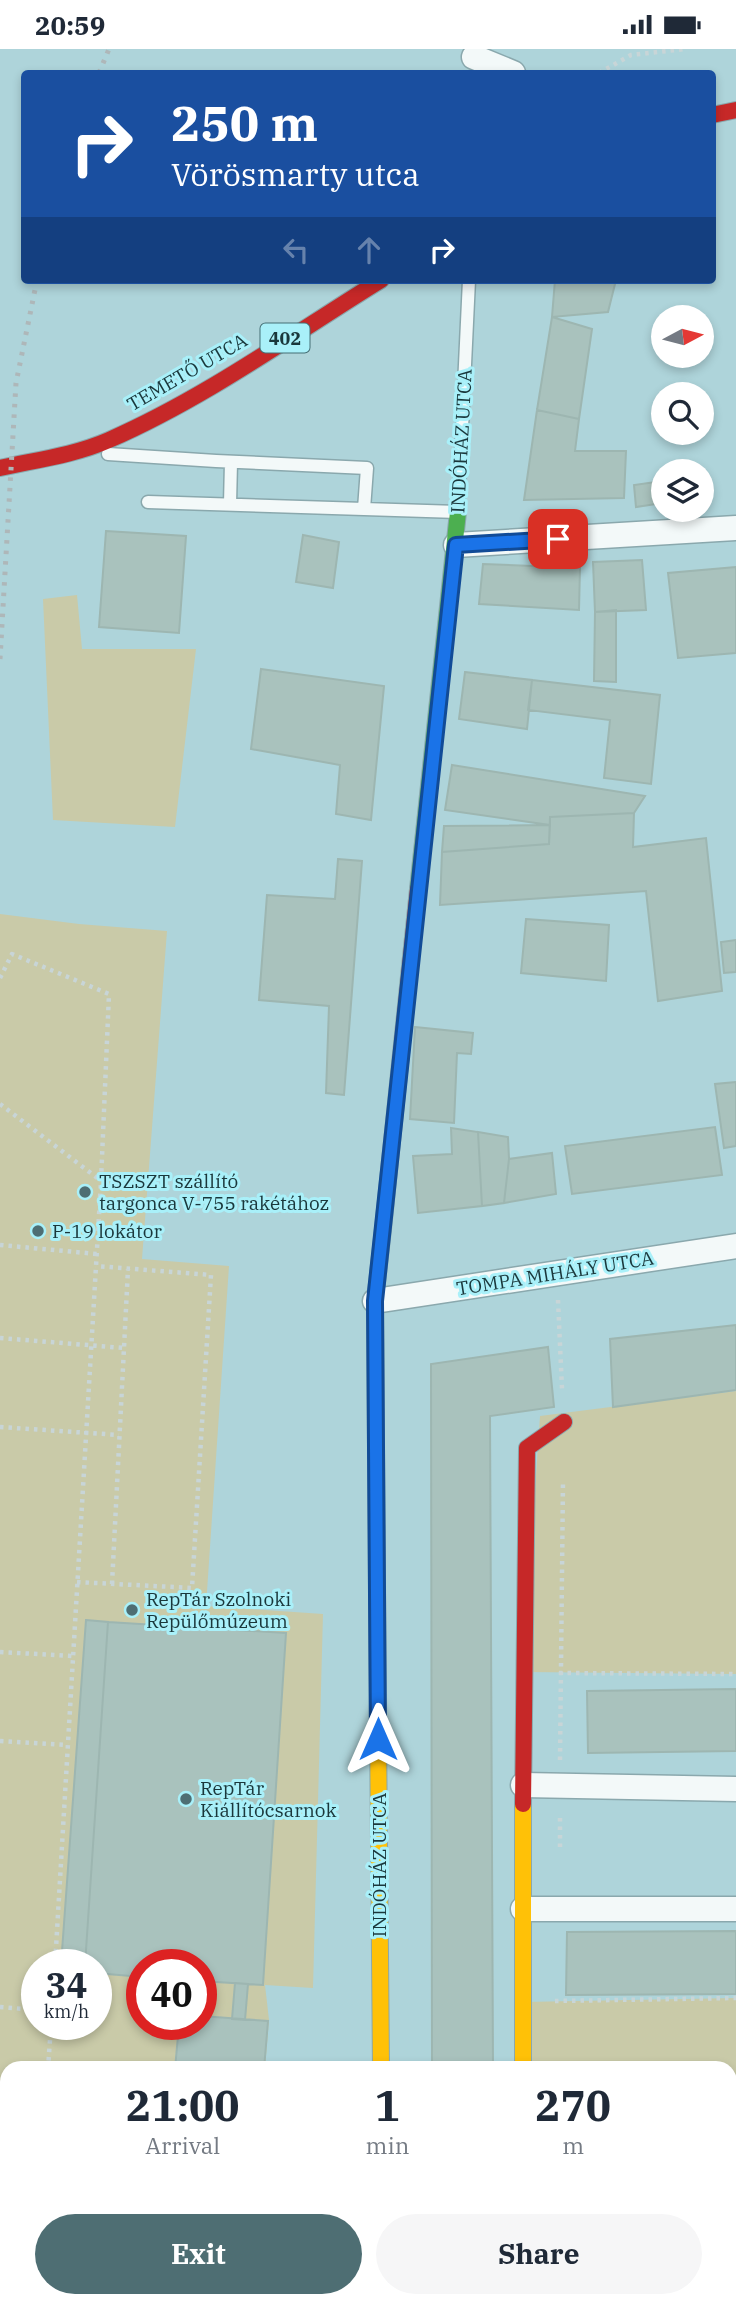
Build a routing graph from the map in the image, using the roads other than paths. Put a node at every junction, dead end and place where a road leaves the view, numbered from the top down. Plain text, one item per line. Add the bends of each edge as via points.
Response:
1 (474, 60) edge
2 (504, 70) edge
3 (736, 110) edge
4 (716, 114) edge
5 (375, 284) edge
6 (469, 284) edge
7 (74, 451) junction
8 (231, 462) junction
9 (0, 468) edge
10 (148, 502) dead end
11 (229, 504) junction
12 (364, 509) junction
13 (458, 512) junction
14 (736, 528) edge
15 (456, 545) junction
16 (736, 1246) edge
17 (375, 1301) junction
18 (564, 1422) road end
19 (523, 1785) junction
20 (736, 1789) edge
21 (523, 1909) junction
22 (736, 1909) edge
23 (380, 2061) edge
24 (523, 2061) edge

1 - 2 street
3 - 4 street
5 - 7 street, TEMETŐ UTCA / 402 via 190,399 107,441
6 - 13 lane, INDÓHÁZ UTCA
7 - 8 lane
7 - 9 street, TEMETŐ UTCA / 402
8 - 11 lane
8 - 12 lane via 367,468
10 - 11 lane
11 - 12 lane
12 - 13 lane
13 - 15 street, INDÓHÁZ UTCA
14 - 15 street
15 - 17 street, INDÓHÁZ UTCA
16 - 17 street, TOMPA MIHÁLY UTCA
17 - 23 street, INDÓHÁZ UTCA
18 - 19 street via 527,1448
19 - 20 street
19 - 21 street
21 - 22 street
21 - 24 street

